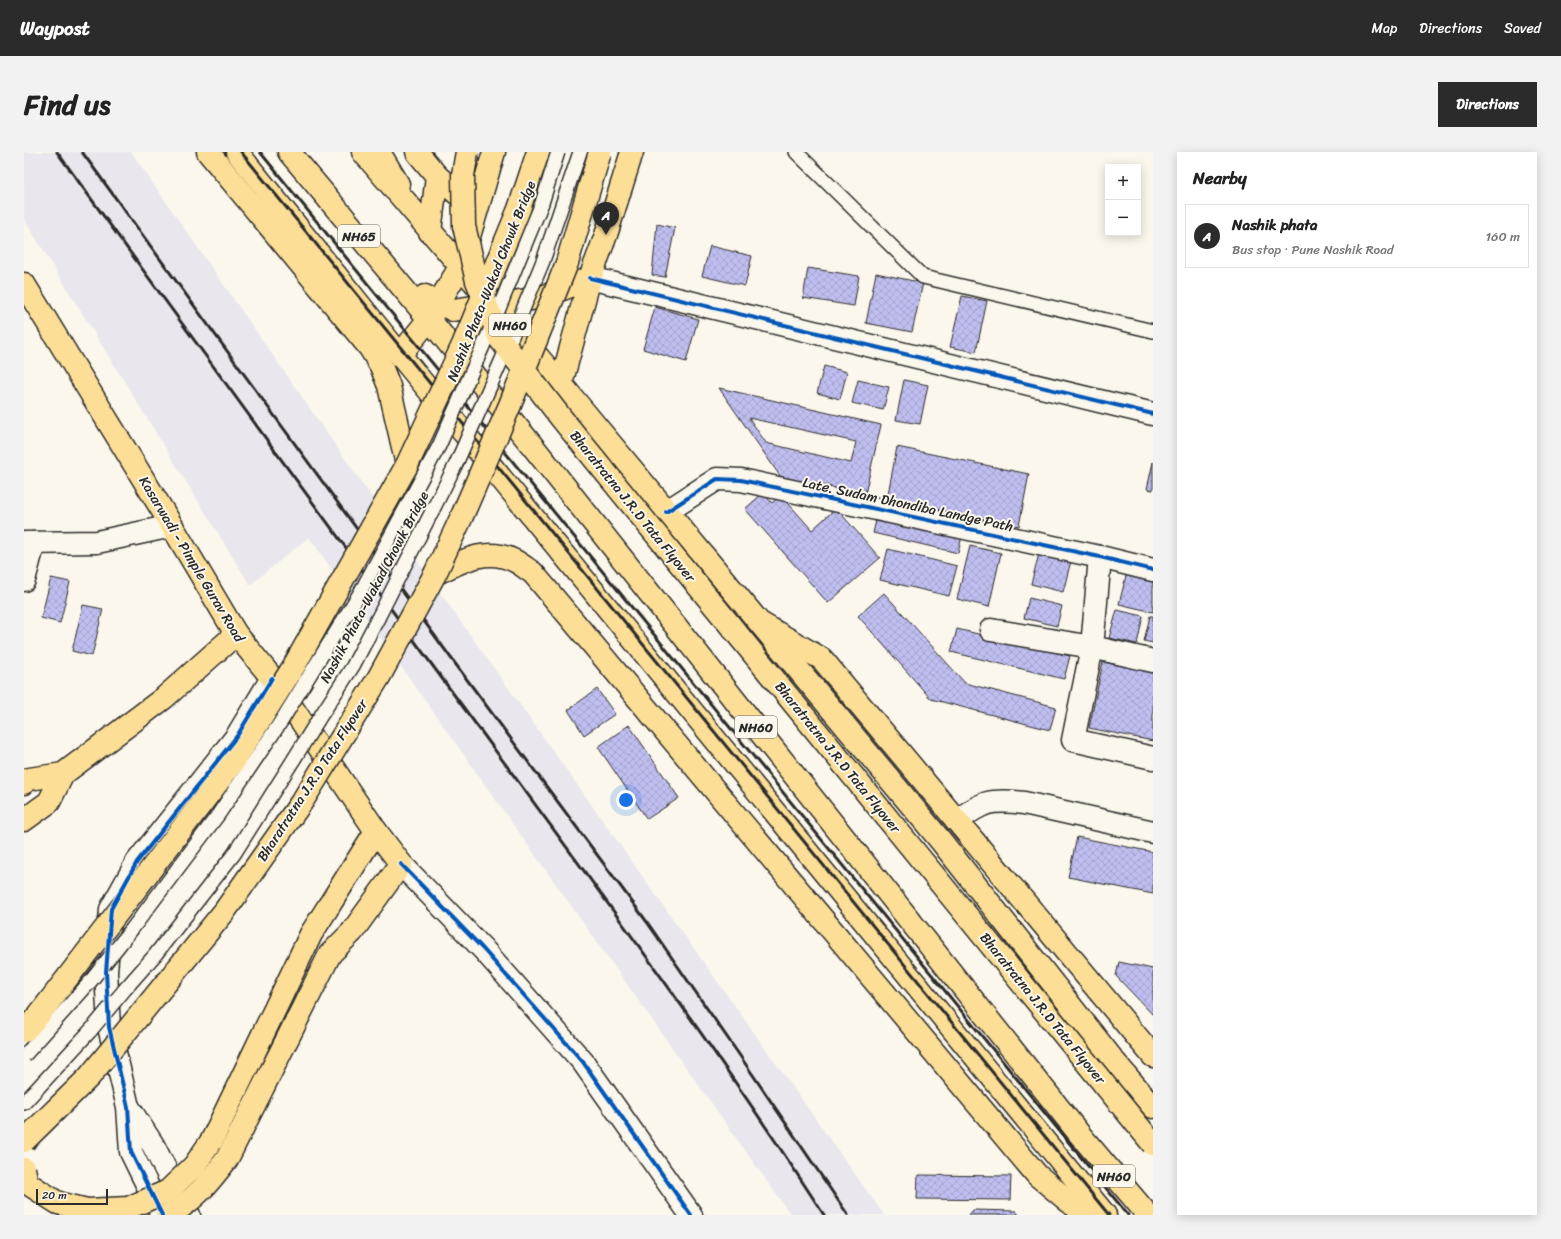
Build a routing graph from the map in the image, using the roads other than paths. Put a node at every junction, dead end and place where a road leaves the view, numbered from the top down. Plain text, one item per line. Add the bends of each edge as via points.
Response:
1 (208, 152) edge
2 (237, 152) edge
3 (289, 152) edge
4 (363, 152) edge
5 (379, 152) edge
6 (417, 152) edge
7 (467, 152) edge
8 (494, 152) edge
9 (538, 152) edge
10 (558, 152) edge
11 (580, 152) edge
12 (600, 152) edge
13 (632, 152) edge
14 (796, 152) edge
15 (436, 176) junction
16 (476, 210) junction
17 (425, 226) junction
18 (460, 266) junction
19 (590, 278) junction
20 (24, 284) edge
21 (492, 304) junction
22 (434, 311) junction
23 (1153, 332) edge
24 (400, 355) junction
25 (561, 384) junction
26 (1153, 414) edge
27 (407, 465) junction
28 (666, 512) junction
29 (172, 526) junction
30 (29, 543) edge
31 (1100, 557) junction
32 (1153, 570) edge
33 (435, 574) junction
34 (24, 580) edge
35 (759, 623) junction
36 (991, 630) dead end
37 (236, 634) junction
38 (1092, 647) junction
39 (1153, 660) edge
40 (272, 678) junction
41 (1153, 758) edge
42 (62, 774) junction
43 (24, 783) edge
44 (24, 820) edge
45 (957, 821) junction
46 (376, 831) junction
47 (1153, 832) edge
48 (401, 864) junction
49 (24, 1031) edge
50 (1144, 1035) edge
51 (24, 1056) edge
52 (1153, 1056) edge
53 (24, 1103) edge
54 (1153, 1107) edge
55 (128, 1108) junction
56 (24, 1144) edge
57 (1153, 1144) edge
58 (24, 1169) edge
59 (162, 1215) edge
60 (167, 1215) edge
61 (189, 1215) edge
62 (691, 1215) edge
63 (1085, 1215) edge
64 (1104, 1215) edge
65 (1148, 1215) edge

1 - 27 main road via 370,348 389,386
2 - 24 main road
3 - 22 main road, NH65 via 397,281
4 - 17 main road
5 - 17 main road
6 - 15 main road
7 - 57 main road, Bharatratna J.R.D Tata Flyover, bridge via 463,175 464,226 477,281 500,339 562,419
8 - 16 main road
9 - 27 main road, bridge via 463,345
10 - 51 lane, Nashik Phata-Wakad Chowk Bridge, bridge via 536,217 439,446 360,593 282,720 218,815 90,982
11 - 53 lane, Nashik Phata-Wakad Chowk Bridge, bridge via 542,261 456,464 353,666 234,854 155,955
12 - 33 main road, Bharatratna J.R.D Tata Flyover, bridge via 567,263 504,419
13 - 19 main road
14 - 23 lane via 923,277
15 - 16 main road
15 - 17 main road
16 - 18 main road
17 - 18 main road
18 - 21 main road, NH60
18 - 22 main road
19 - 21 main road via 543,296
19 - 25 main road
19 - 26 street
20 - 29 main road, Kasarwadi - Pimple Gurav Road
21 - 22 main road
21 - 25 main road, NH60
22 - 24 main road
22 - 65 main road, NH60 via 1081,1136
24 - 64 main road
25 - 28 main road, NH60
27 - 49 main road, bridge via 294,666 234,761 43,1010
28 - 31 street, Late. Sudam Dhondiba Landge Path via 717,479 741,480
28 - 35 main road, NH60
29 - 30 street via 97,542
29 - 37 main road, Kasarwadi - Pimple Gurav Road
30 - 34 street
31 - 32 street, Late. Sudam Dhondiba Landge Path
31 - 38 street
33 - 56 main road, Bharatratna J.R.D Tata Flyover, bridge via 379,677 303,800 224,912 89,1077
33 - 63 main road via 466,559 482,556 501,556 515,561 533,573 1037,1175
35 - 45 main road via 822,659
35 - 54 main road, NH60 via 941,841 1114,1062
36 - 38 street
37 - 40 main road, Kasarwadi - Pimple Gurav Road
37 - 42 main road via 164,698
38 - 39 street
38 - 41 street via 1073,740
40 - 46 main road, Kasarwadi - Pimple Gurav Road
40 - 55 street via 237,736 137,862 111,909 106,972 109,1027
42 - 43 main road via 29,779
42 - 44 main road via 49,802
45 - 47 street via 975,807 990,802 1006,801
45 - 50 main road
46 - 48 main road, Kasarwadi - Pimple Gurav Road
46 - 58 main road, bridge via 311,934 212,1140 194,1166 168,1191 128,1208 87,1210 58,1203 27,1183
48 - 60 main road, bridge via 352,932 330,954 227,1159 208,1184 180,1209
48 - 62 street via 483,949 583,1062
50 - 52 main road
55 - 59 street via 131,1152
55 - 61 street via 153,1145

